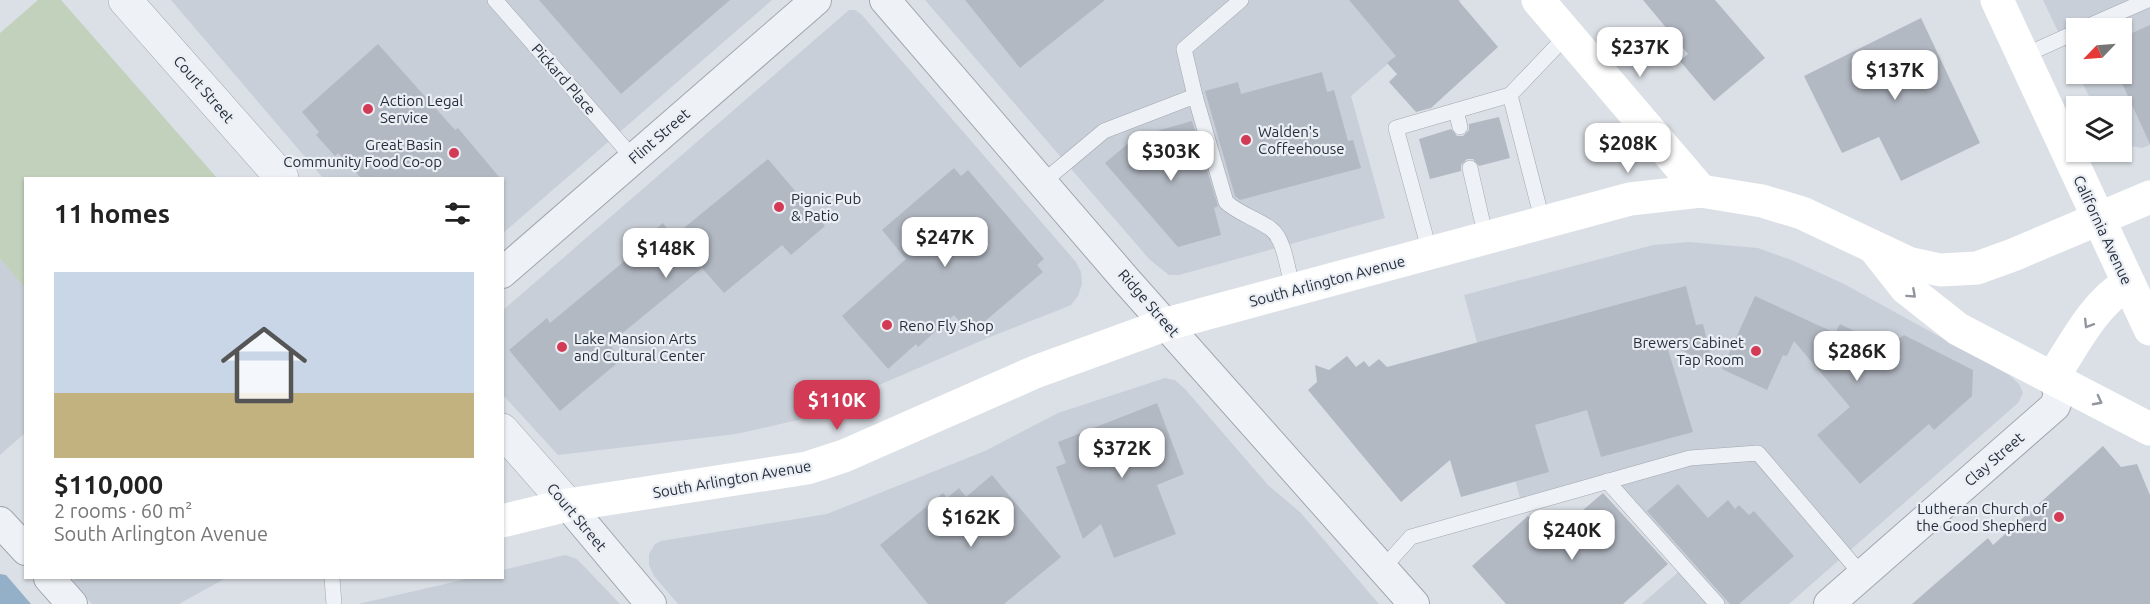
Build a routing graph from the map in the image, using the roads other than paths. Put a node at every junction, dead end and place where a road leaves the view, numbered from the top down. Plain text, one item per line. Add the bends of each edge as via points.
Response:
1 (125, 0) edge
2 (495, 0) edge
3 (816, 0) edge
4 (885, 0) edge
5 (1241, 0) edge
6 (1538, 0) edge
7 (1997, 0) edge
8 (2148, 0) edge
9 (2108, 18) edge
10 (1568, 34) junction
11 (2066, 37) edge
12 (2023, 56) junction
13 (1510, 95) junction
14 (1195, 96) junction
15 (1456, 111) junction
16 (1460, 127) dead end
17 (634, 159) junction
18 (1470, 168) dead end
19 (281, 177) edge
20 (1043, 182) junction
21 (1701, 191) junction
22 (2150, 197) edge
23 (2098, 219) junction
24 (1543, 223) junction
25 (1486, 238) junction
26 (1875, 248) junction
27 (1430, 253) junction
28 (504, 271) edge
29 (2128, 283) junction
30 (1293, 290) junction
31 (1167, 324) junction
32 (2150, 329) edge
33 (2053, 377) junction
34 (2150, 429) edge
35 (504, 432) edge
36 (1607, 481) junction
37 (568, 505) junction
38 (504, 521) edge
39 (0, 522) edge
40 (24, 548) edge
41 (1383, 568) junction
42 (1862, 575) junction
43 (50, 579) edge
44 (332, 579) edge
45 (72, 604) edge
46 (334, 604) edge
47 (651, 604) edge
48 (1414, 604) edge
49 (1717, 604) edge
50 (1829, 604) edge

1 - 19 street, Court Street
2 - 17 lane, Pickard Place
3 - 17 street, Flint Street
4 - 20 street, Ridge Street
5 - 14 lane via 1184,49
6 - 10 main road
7 - 12 main road, California Avenue
8 - 9 lane
10 - 13 lane
10 - 21 main road
11 - 12 lane
12 - 23 main road, California Avenue
13 - 15 lane
13 - 24 lane
14 - 20 lane via 1104,131
14 - 30 lane via 1226,202 1274,230
15 - 16 lane
15 - 27 lane via 1396,128
17 - 28 street, Flint Street
18 - 25 lane
20 - 31 street, Ridge Street
21 - 24 main road, South Arlington Avenue via 1630,199
21 - 26 main road, South Arlington Avenue via 1762,201 1802,213
22 - 23 main road, South Arlington Avenue
23 - 26 main road, South Arlington Avenue via 1977,268 1940,270 1908,263
23 - 29 main road, California Avenue
24 - 25 main road, South Arlington Avenue
25 - 27 main road, South Arlington Avenue
26 -> 33 main road via 1906,288 1931,310 1958,329
27 - 30 main road, South Arlington Avenue
29 - 32 main road, California Avenue
29 -> 33 main road via 2109,295 2096,310
30 - 31 main road, South Arlington Avenue
31 - 37 main road, South Arlington Avenue via 1035,372 844,456 807,468
31 - 41 street, Ridge Street
33 -> 34 main road
33 - 42 street, Clay Street via 2059,394 2055,406
35 - 37 street, Court Street
36 - 41 lane via 1411,537
36 - 42 lane via 1690,458 1758,453
36 - 49 lane
37 - 38 main road, South Arlington Avenue
37 - 47 street, Court Street
39 - 40 street
41 - 48 street, Ridge Street
42 - 50 street, Clay Street
43 - 45 street
44 - 46 lane

